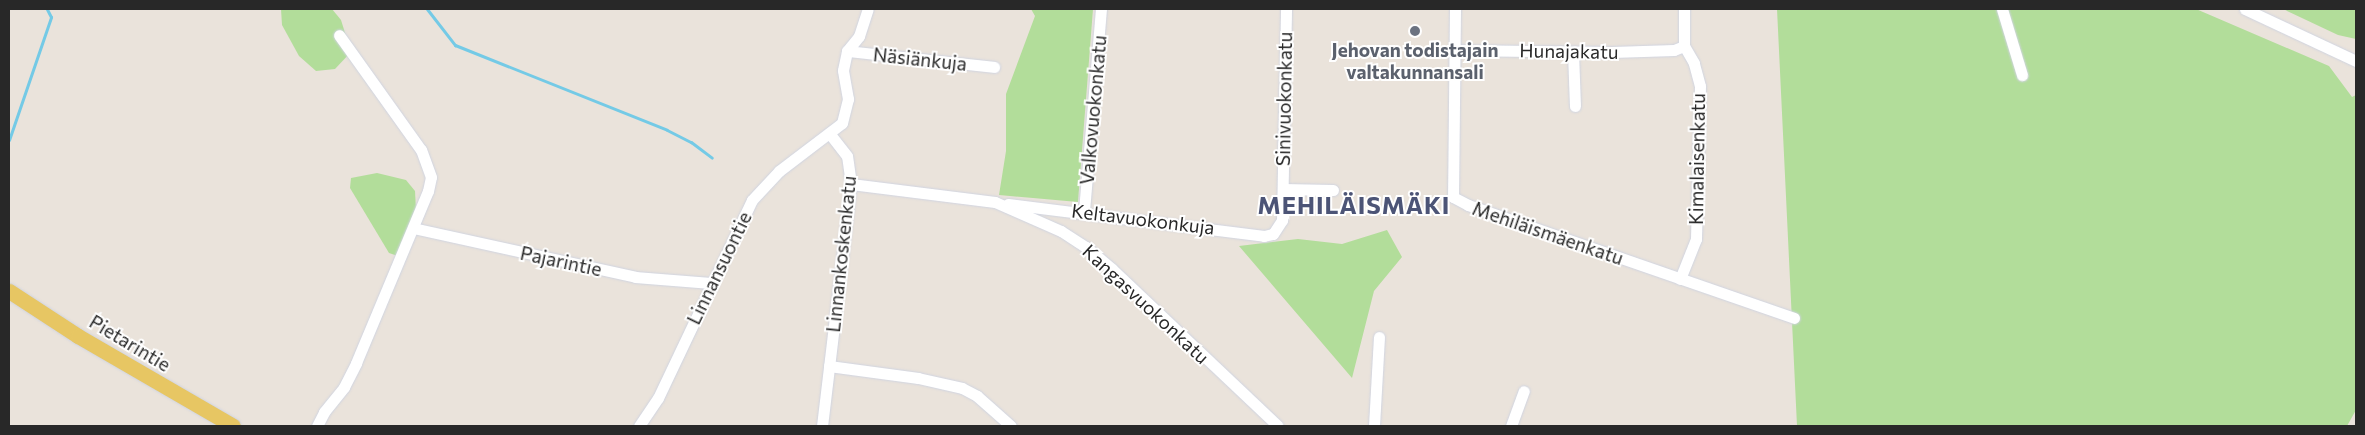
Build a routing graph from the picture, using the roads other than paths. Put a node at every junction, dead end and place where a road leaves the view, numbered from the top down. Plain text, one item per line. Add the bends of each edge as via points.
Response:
1 (868, 9) edge
2 (1102, 9) edge
3 (1286, 9) edge
4 (1454, 9) edge
5 (1684, 9) edge
6 (2002, 9) edge
7 (2245, 9) edge
8 (339, 35) dead end
9 (1684, 46) junction
10 (1454, 50) junction
11 (847, 51) junction
12 (1573, 52) junction
13 (2356, 61) edge
14 (994, 67) dead end
15 (2022, 75) dead end
16 (1575, 106) dead end
17 (830, 134) junction
18 (851, 184) junction
19 (1283, 189) junction
20 (1333, 190) dead end
21 (995, 202) junction
22 (1084, 211) junction
23 (1282, 220) joint
24 (413, 228) junction
25 (1680, 279) junction
26 (711, 283) junction
27 (9, 291) edge
28 (1794, 318) dead end
29 (1379, 337) dead end
30 (830, 366) junction
31 (1524, 391) dead end
32 (233, 426) edge
33 (317, 426) edge
34 (638, 426) edge
35 (822, 426) edge
36 (1011, 426) edge
37 (1278, 426) edge
38 (1374, 426) edge
39 (1510, 426) edge

1 - 11 street via 859,36
2 - 22 street, Valkovuokonkatu
3 - 19 street, Sinivuokonkatu
4 - 10 street, Mehiläismäenkatu
5 - 9 street, Kimalaisenkatu
6 - 15 street
7 - 13 street
8 - 24 street via 430,167 428,191
9 - 12 street, Hunajakatu via 1658,51
9 - 25 street, Kimalaisenkatu via 1698,78 1699,105 1696,239
10 - 12 street, Hunajakatu
10 - 25 street, Mehiläismäenkatu via 1453,197
11 - 14 street, Näsiänkuja
11 - 17 street via 843,70 846,111 842,123
12 - 16 street
17 - 18 street, Linnankoskenkatu via 846,156
17 - 26 street, Linnansuontie via 779,171 756,194
18 - 21 street, Kangasvuokonkatu
18 - 30 street, Linnankoskenkatu
19 - 20 street
19 - 23 street, Sinivuokonkatu
21 - 22 street, Keltavuokonkuja
21 - 37 street, Kangasvuokonkatu via 1086,247
22 - 23 street, Keltavuokonkuja via 1264,236 1273,234
24 - 26 street, Pajarintie via 635,277
24 - 33 street via 350,377
25 - 28 street, Mehiläismäenkatu
26 - 34 street, Linnansuontie via 658,398
27 - 32 main road, Pietarintie
29 - 38 street
30 - 35 street, Linnankoskenkatu
30 - 36 street via 918,378 962,388 977,396
31 - 39 street

